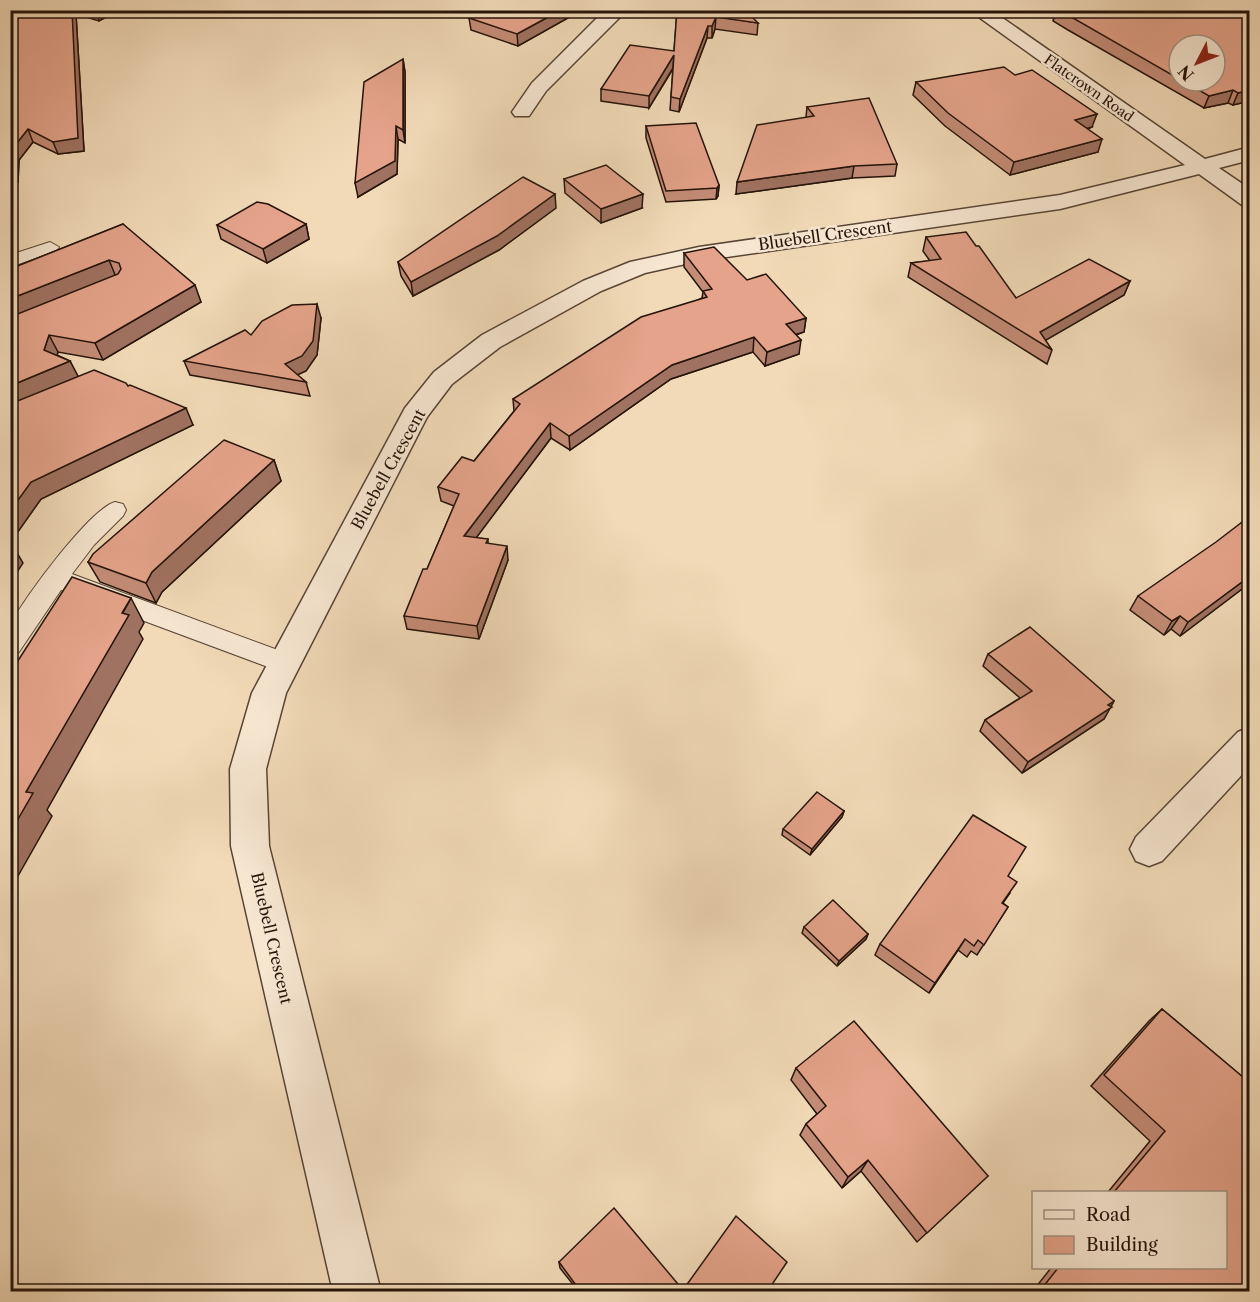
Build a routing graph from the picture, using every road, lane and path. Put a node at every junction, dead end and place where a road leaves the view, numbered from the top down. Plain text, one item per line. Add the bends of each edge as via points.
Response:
1 (614, 10) edge
2 (978, 10) edge
3 (522, 112) dead end
4 (1250, 153) edge
5 (1200, 166) junction
6 (1250, 200) edge
7 (50, 247) dead end
8 (10, 262) edge
9 (116, 510) dead end
10 (56, 578) junction
11 (10, 645) edge
12 (285, 663) junction
13 (1250, 742) edge
14 (1149, 849) dead end
15 (357, 1292) edge

1 - 3 street via 539,87
2 - 5 street, Flatcrown Road
4 - 5 street, Bluebell Crescent
5 - 6 street, Flatcrown Road
5 - 12 street, Bluebell Crescent via 1060,202 699,254 638,267 582,292 492,341 443,378 415,414
7 - 8 lane
9 - 10 lane via 86,539
10 - 11 lane
10 - 12 lane
12 - 15 street, Bluebell Crescent via 269,693 248,769 250,846
13 - 14 street

